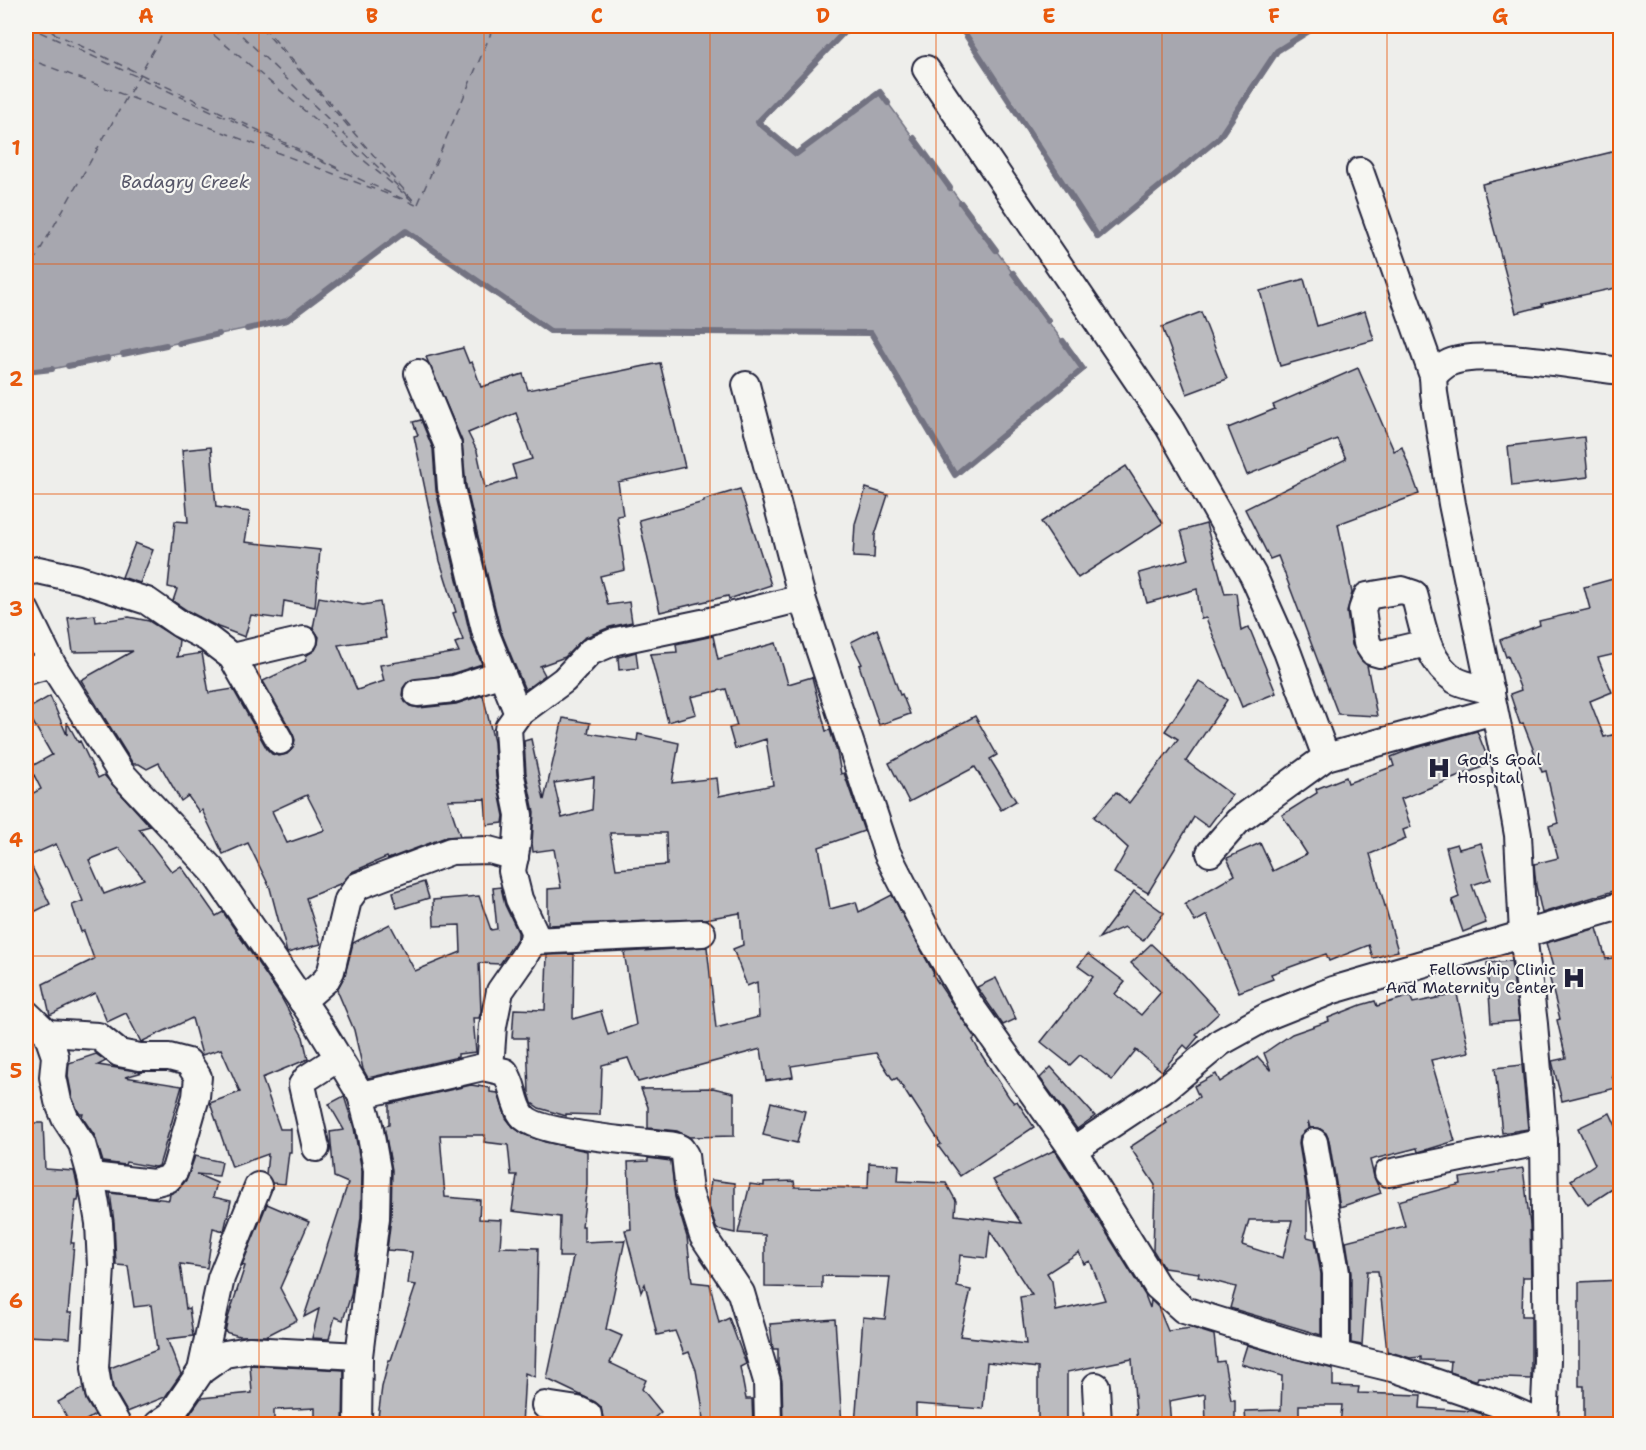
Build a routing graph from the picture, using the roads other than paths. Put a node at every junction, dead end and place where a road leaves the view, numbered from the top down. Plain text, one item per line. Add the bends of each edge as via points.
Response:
1 (926, 69) dead end
2 (1360, 171) dead end
3 (1620, 371) edge
4 (418, 373) dead end
5 (1433, 376) junction
6 (746, 385) dead end
7 (26, 572) edge
8 (802, 598) junction
9 (26, 611) edge
10 (304, 640) dead end
11 (1427, 644) dead end
12 (232, 657) junction
13 (52, 664) junction
14 (26, 671) edge
15 (502, 673) junction
16 (417, 693) dead end
17 (1492, 701) junction
18 (518, 714) junction
19 (280, 741) dead end
20 (1326, 758) junction
21 (1210, 853) dead end
22 (515, 857) junction
23 (1620, 906) edge
24 (702, 933) dead end
25 (1523, 934) junction
26 (533, 941) junction
27 (302, 1001) junction
28 (26, 1013) edge
29 (47, 1033) junction
30 (338, 1058) junction
31 (490, 1068) junction
32 (361, 1095) junction
33 (1314, 1142) dead end
34 (1544, 1142) junction
35 (316, 1148) dead end
36 (1073, 1150) junction
37 (1388, 1173) dead end
38 (91, 1176) junction
39 (258, 1186) dead end
40 (1336, 1354) junction
41 (359, 1356) junction
42 (201, 1371) junction
43 (1096, 1386) dead end
44 (544, 1405) dead end
45 (1544, 1424) edge
46 (117, 1425) edge
47 (158, 1425) edge
48 (358, 1425) edge
49 (589, 1425) edge
50 (768, 1425) edge
51 (1098, 1425) edge

1 - 20 street via 1169,427 1253,575 1287,651
2 - 5 street
3 - 5 street via 1510,358 1473,358 1448,363
4 - 15 street via 448,446 460,531 486,634
5 - 17 street via 1452,504
6 - 8 street
7 - 12 street via 38,570 79,579 147,601
8 - 18 street via 616,641 590,652 564,680
8 - 36 street via 888,853 970,1005
9 - 13 street
10 - 12 street
11 - 17 street via 1438,666
12 - 19 street
13 - 14 street
13 - 27 street via 121,773 213,872
15 - 16 street via 454,689
15 - 18 street
17 - 20 street
17 - 25 street via 1518,835
18 - 22 street via 508,728 511,776 519,815
20 - 21 street via 1238,820
22 - 26 street via 512,871 519,899 534,931
22 - 27 street via 489,850 452,851 358,886 348,900 331,971
23 - 25 street
24 - 26 street
25 - 34 street
25 - 36 street via 1333,990 1268,1016 1221,1042 1162,1091
26 - 31 street via 500,991
27 - 30 street
28 - 29 street
29 - 38 street via 55,1056 53,1077 58,1101 82,1144
29 - 38 street via 98,1035 119,1053 188,1062 198,1077 175,1170 168,1179 153,1184
30 - 32 street
30 - 35 street via 302,1085
31 - 32 street via 483,1066
31 - 50 street via 505,1072 522,1116 534,1125 681,1149 703,1236 741,1293 767,1381
32 - 41 street via 377,1170 376,1218
33 - 40 street via 1336,1273
34 - 37 street
34 - 45 street
36 - 40 street via 1157,1286 1184,1310
38 - 46 street via 101,1267 95,1368 99,1393
39 - 42 street via 221,1278
40 - 45 street via 1396,1369
41 - 42 street via 249,1350 225,1354
41 - 48 street
42 - 47 street via 171,1415
43 - 51 street
44 - 49 street via 578,1410 588,1415

